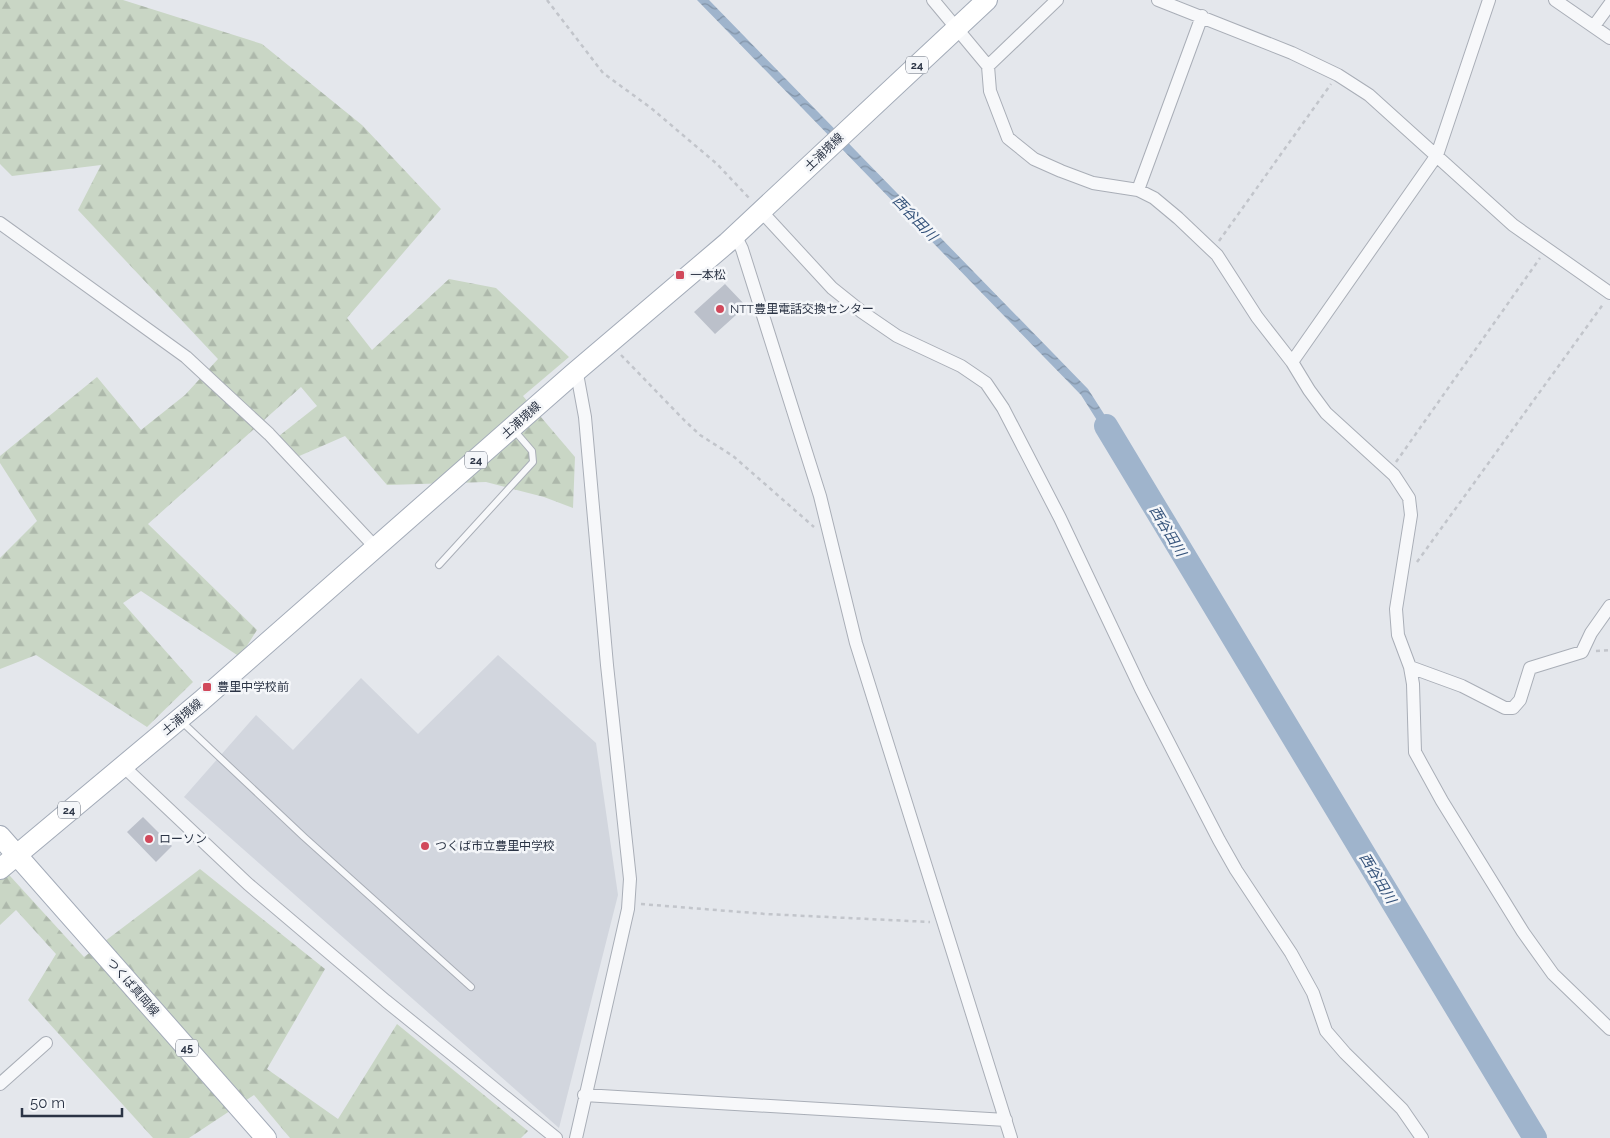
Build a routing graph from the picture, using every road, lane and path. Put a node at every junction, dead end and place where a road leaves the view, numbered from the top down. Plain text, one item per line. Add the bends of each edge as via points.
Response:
1 (547, 0) edge
2 (933, 0) edge
3 (987, 0) edge
4 (1057, 0) edge
5 (1158, 0) edge
6 (1489, 0) edge
7 (1555, 0) edge
8 (1610, 4) edge
9 (1202, 16) junction
10 (1594, 26) junction
11 (956, 28) junction
12 (1610, 38) edge
13 (988, 66) junction
14 (1338, 75) junction
15 (1437, 155) junction
16 (1138, 190) junction
17 (761, 211) junction
18 (0, 223) edge
19 (735, 235) junction
20 (1546, 248) junction
21 (1212, 250) junction
22 (1607, 297) edge
23 (610, 342) junction
24 (1292, 362) junction
25 (573, 374) junction
26 (512, 428) junction
27 (1389, 471) junction
28 (830, 537) junction
29 (376, 549) junction
30 (439, 565) dead end
31 (1401, 571) junction
32 (1610, 606) edge
33 (1410, 667) junction
34 (180, 719) junction
35 (123, 766) junction
36 (0, 836) edge
37 (16, 855) junction
38 (0, 869) edge
39 (628, 903) junction
40 (944, 922) junction
41 (471, 987) dead end
42 (1610, 1029) edge
43 (46, 1044) dead end
44 (0, 1084) edge
45 (584, 1095) junction
46 (1006, 1120) junction
47 (260, 1136) edge
48 (556, 1138) edge
49 (576, 1138) edge
50 (1012, 1138) edge
51 (1422, 1138) edge

1 - 17 path via 603,72 717,164
2 - 11 street
3 - 11 main road, 土浦境線 / 24
4 - 13 street
5 - 9 street
6 - 15 street
7 - 10 street
8 - 10 street
9 - 14 street
9 - 16 street
10 - 12 street
11 - 13 street
11 - 17 main road, 土浦境線 / 24
13 - 16 street via 990,91 1008,138 1034,159 1061,171 1093,183
14 - 15 street via 1369,95
14 - 21 path
15 - 20 street via 1513,225
15 - 24 street
16 - 21 street via 1154,198
17 - 19 main road, 土浦境線 / 24
17 - 51 street via 832,288 897,336 960,366 986,383 1004,408 1141,689 1219,840 1291,952 1313,993 1326,1031 1402,1109
18 - 29 street via 186,357 275,440
19 - 23 main road, 土浦境線 / 24
19 - 28 street via 820,496
20 - 22 street
20 - 27 path
21 - 24 street
22 - 31 path via 1420,559 1409,570
23 - 25 main road, 土浦境線 / 24
23 - 28 path via 667,405 700,435 734,456 817,530
24 - 27 street via 1326,413
25 - 26 main road, 土浦境線 / 24
25 - 39 street via 578,379 585,417 630,879
26 - 29 main road, 土浦境線 / 24
26 - 30 lane via 532,452 533,462
27 - 31 street via 1409,498 1411,515
28 - 40 street via 856,643
29 - 34 main road, 土浦境線 / 24
31 - 33 street via 1396,609 1398,635
32 - 33 street via 1582,652 1530,668 1520,700 1513,708 1505,708 1462,686
33 - 42 street via 1416,752 1420,760 1523,932 1553,974
34 - 35 main road, 土浦境線 / 24
34 - 41 lane via 304,838
35 - 37 main road, 土浦境線 / 24
35 - 48 street via 248,884
36 - 37 main road, つくば真岡線 / 45
37 - 38 main road, 土浦境線 / 24
37 - 47 main road, つくば真岡線 / 45
39 - 40 path via 766,914
39 - 45 street
40 - 46 street
43 - 44 street
45 - 46 street
45 - 49 street
46 - 50 street

